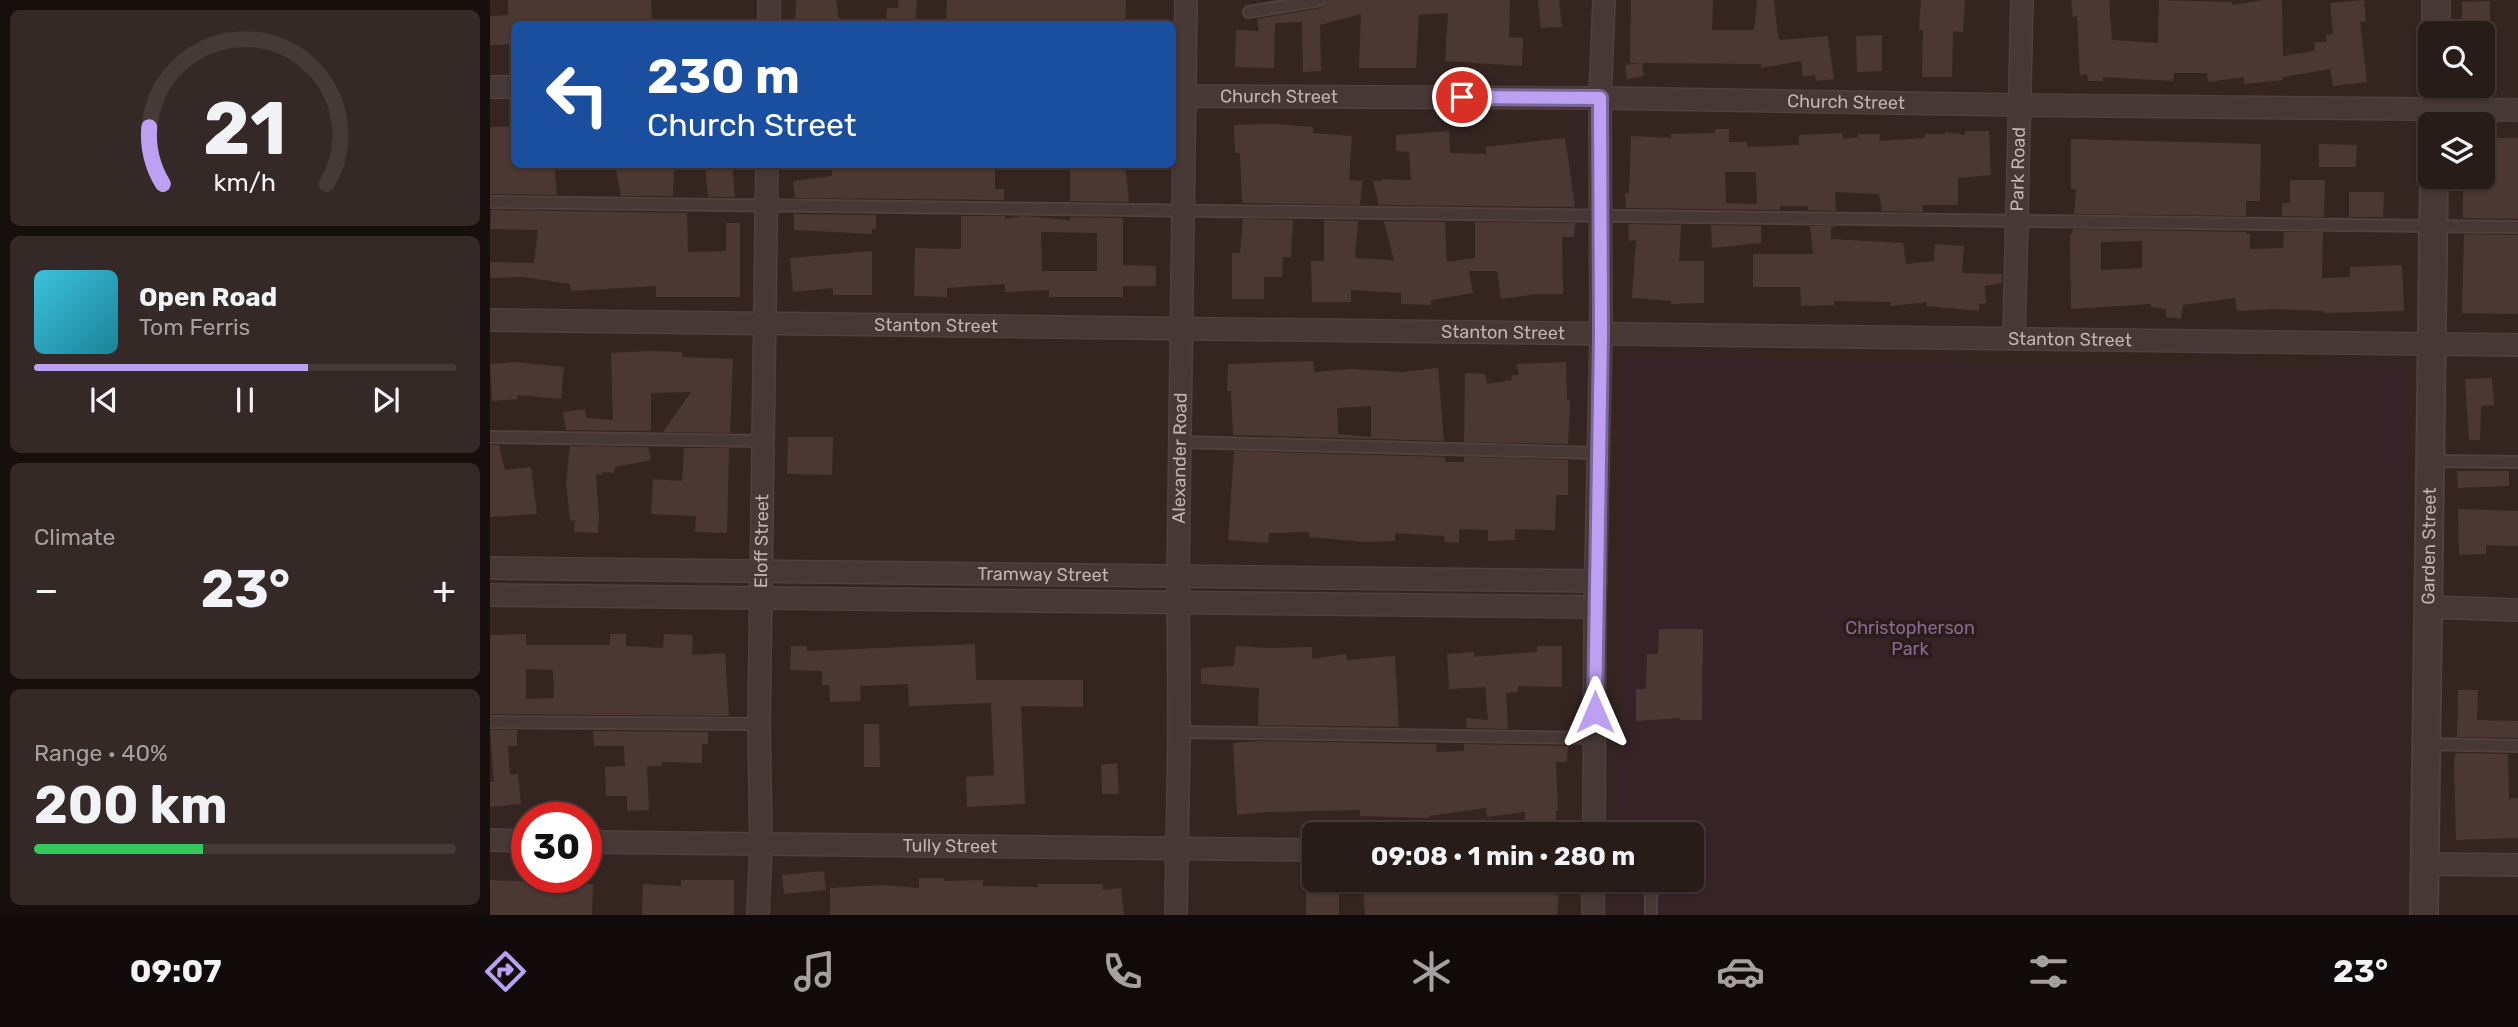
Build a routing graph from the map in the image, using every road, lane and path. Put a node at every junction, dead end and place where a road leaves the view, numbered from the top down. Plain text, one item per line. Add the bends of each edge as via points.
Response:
1 (769, 0) edge
2 (1186, 0) edge
3 (1320, 0) edge
4 (1604, 0) edge
5 (2022, 0) edge
6 (2436, 0) edge
7 (1249, 12) dead end
8 (769, 21) edge
9 (2436, 21) edge
10 (490, 87) edge
11 (511, 87) edge
12 (1179, 96) edge
13 (1600, 98) junction
14 (2019, 105) junction
15 (2435, 107) edge
16 (2518, 110) edge
17 (767, 168) edge
18 (2434, 189) edge
19 (490, 202) edge
20 (766, 205) junction
21 (1184, 210) junction
22 (1600, 215) junction
23 (2018, 222) junction
24 (2433, 226) junction
25 (2518, 227) edge
26 (490, 320) edge
27 (764, 324) junction
28 (1183, 329) junction
29 (1601, 335) junction
30 (2014, 340) junction
31 (2432, 345) junction
32 (2518, 345) edge
33 (490, 436) edge
34 (763, 441) junction
35 (1181, 442) junction
36 (1598, 453) junction
37 (2430, 461) junction
38 (2518, 462) edge
39 (490, 568) edge
40 (560, 569) junction
41 (761, 572) junction
42 (1178, 578) junction
43 (1390, 580) junction
44 (1596, 581) junction
45 (490, 595) edge
46 (561, 596) junction
47 (762, 597) junction
48 (1178, 604) junction
49 (1389, 607) junction
50 (1595, 607) junction
51 (2428, 607) junction
52 (2518, 610) edge
53 (490, 722) edge
54 (759, 724) junction
55 (1179, 732) junction
56 (1595, 738) junction
57 (2427, 744) junction
58 (2518, 746) edge
59 (1594, 822) edge
60 (490, 840) edge
61 (511, 841) edge
62 (602, 842) edge
63 (761, 844) junction
64 (1177, 849) junction
65 (1302, 850) edge
66 (2425, 864) junction
67 (2518, 865) edge
68 (1593, 892) edge
69 (1653, 892) edge
70 (758, 915) edge
71 (1176, 915) edge
72 (1592, 915) edge
73 (1651, 915) edge
74 (2424, 915) edge

1 - 8 street
2 - 12 street, Alexander Road
3 - 7 lane
4 - 13 street
5 - 14 street, Park Road
6 - 9 street
10 - 11 street
12 - 13 street, Church Street
12 - 21 street, Alexander Road
13 - 14 street, Church Street
13 - 22 street
14 - 15 street, Church Street
14 - 23 street, Park Road
15 - 16 street, Church Street
17 - 20 street, Eloff Street
18 - 24 street, Garden Street
19 - 20 lane
20 - 21 lane
20 - 27 street, Eloff Street
21 - 22 lane
21 - 28 street, Alexander Road
22 - 23 lane
22 - 29 street
23 - 24 lane
23 - 30 street, Park Road
24 - 25 lane
24 - 31 street, Garden Street
26 - 27 street, Stanton Street
27 - 28 street, Stanton Street
27 - 34 street, Eloff Street
28 - 29 street, Stanton Street
28 - 35 street, Alexander Road
29 - 30 street, Stanton Street
29 - 36 street
30 - 31 street, Stanton Street
31 - 32 street, Stanton Street
31 - 37 street, Garden Street
33 - 34 lane
34 - 41 street, Eloff Street
35 - 36 lane
35 - 42 street, Alexander Road
36 - 44 street
37 - 38 lane
37 - 51 street, Garden Street
39 - 40 street, Tramway Street
40 - 41 street, Tramway Street
40 - 46 street
41 - 42 street, Tramway Street
41 - 47 street, Eloff Street
42 - 43 street, Tramway Street
42 - 48 street, Alexander Road
43 - 44 street, Tramway Street
43 - 49 street
44 - 50 street
45 - 46 street, Tramway Street
46 - 47 street, Tramway Street
47 - 48 street, Tramway Street
47 - 54 street, Eloff Street
48 - 49 street, Tramway Street
48 - 55 street, Alexander Road
49 - 50 street, Tramway Street
50 - 56 street
51 - 52 street
51 - 57 street, Garden Street
53 - 54 lane
54 - 63 street, Eloff Street
55 - 56 lane
55 - 64 street, Alexander Road
56 - 59 street
57 - 58 lane
57 - 66 street, Garden Street
60 - 61 street
62 - 63 street, Tully Street
63 - 64 street, Tully Street
63 - 70 street, Eloff Street
64 - 65 street, Tully Street
64 - 71 street, Alexander Road
66 - 67 street
66 - 74 street, Garden Street
68 - 72 street
69 - 73 lane

